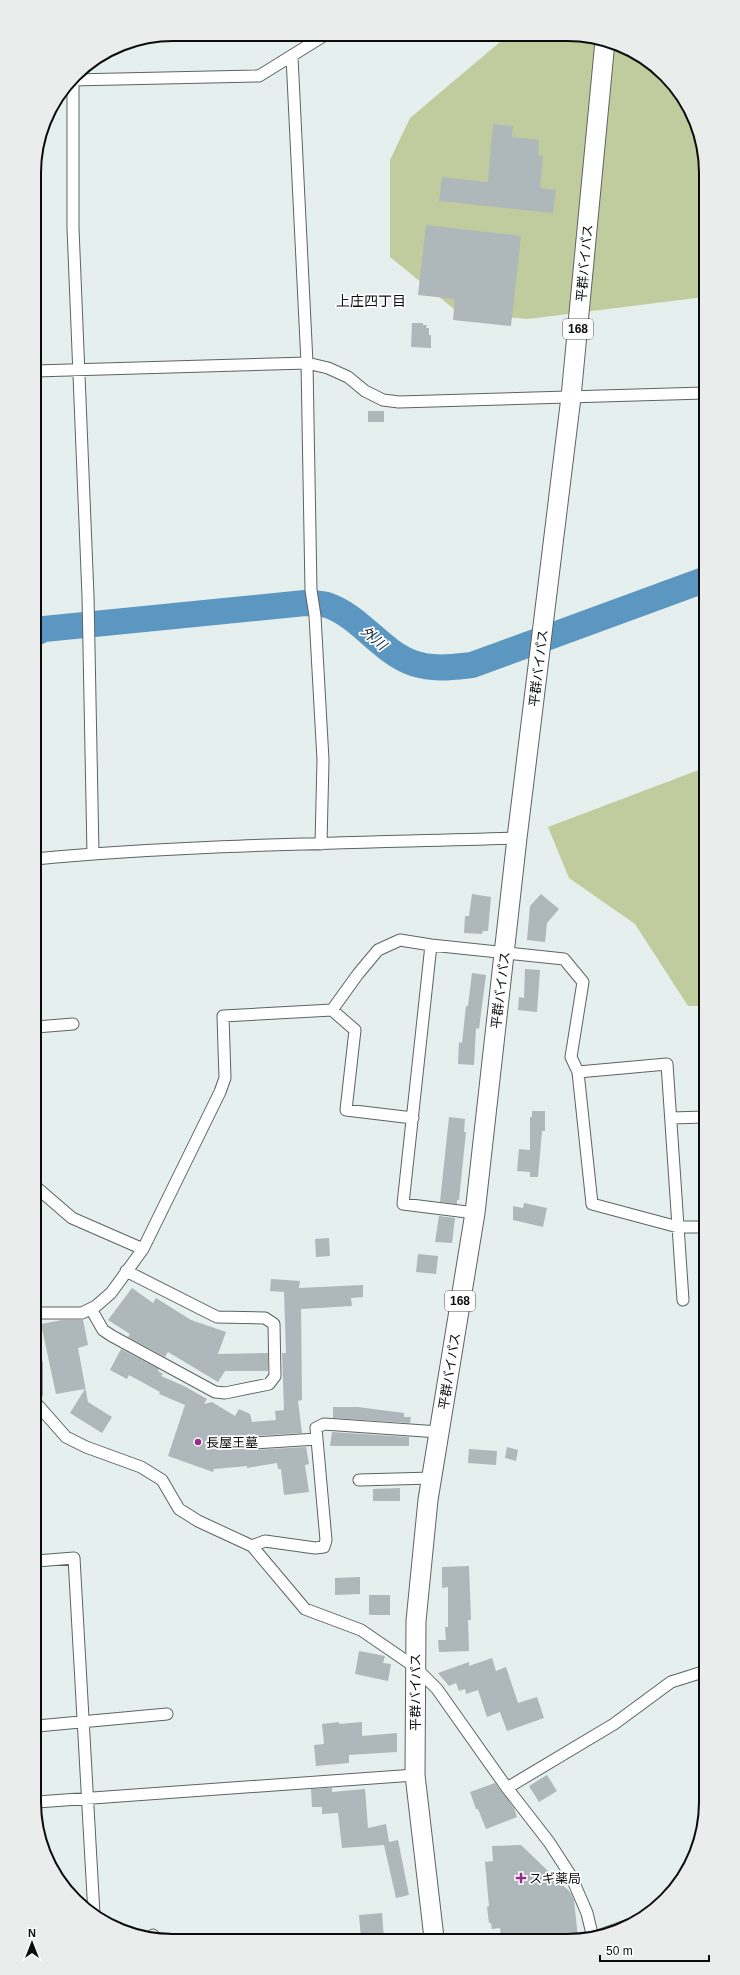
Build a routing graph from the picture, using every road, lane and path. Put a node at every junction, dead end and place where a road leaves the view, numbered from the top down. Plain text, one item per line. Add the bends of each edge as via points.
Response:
1 (316, 41) edge
2 (604, 47) edge
3 (292, 57) junction
4 (80, 80) edge
5 (72, 88) edge
6 (307, 363) junction
7 (79, 370) junction
8 (41, 371) edge
9 (699, 393) edge
10 (571, 397) junction
11 (517, 838) junction
12 (321, 844) junction
13 (93, 854) junction
14 (41, 858) edge
15 (431, 946) junction
16 (504, 954) junction
17 (332, 1010) junction
18 (73, 1024) dead end
19 (41, 1027) edge
20 (578, 1072) junction
21 (699, 1117) edge
22 (413, 1118) junction
23 (671, 1118) junction
24 (41, 1191) edge
25 (474, 1213) junction
26 (678, 1227) junction
27 (699, 1227) edge
28 (142, 1249) junction
29 (126, 1271) junction
30 (683, 1300) dead end
31 (91, 1309) junction
32 (41, 1314) edge
33 (41, 1409) edge
34 (439, 1432) junction
35 (317, 1439) junction
36 (254, 1443) dead end
37 (432, 1478) junction
38 (359, 1480) dead end
39 (252, 1546) junction
40 (41, 1561) edge
41 (415, 1667) junction
42 (699, 1673) edge
43 (167, 1714) dead end
44 (84, 1722) junction
45 (41, 1726) edge
46 (415, 1775) junction
47 (507, 1788) junction
48 (88, 1799) junction
49 (41, 1802) edge
50 (94, 1908) edge
51 (591, 1931) edge
52 (434, 1934) edge

1 - 3 street
2 - 10 highway, 平群バイパス / 168
3 - 4 street via 259,76
3 - 6 street
5 - 7 street via 73,228
6 - 7 street
6 - 10 street via 328,368 348,377 365,391 383,400 399,402
6 - 12 street via 310,590 315,616 323,760
7 - 8 street
7 - 13 street via 90,642
9 - 10 street
10 - 11 highway, 平群バイパス / 168
11 - 12 street
11 - 16 highway, 平群バイパス / 168
12 - 13 street
13 - 14 street
15 - 16 street
15 - 17 street via 400,940 378,950
15 - 22 street
16 - 20 street via 564,959 583,982 571,1057
16 - 25 highway, 平群バイパス / 168
17 - 22 street via 355,1030 346,1110
17 - 28 street via 223,1016 225,1078
18 - 19 street
20 - 23 street via 667,1064
20 - 26 street via 592,1204
21 - 23 street
22 - 25 street via 404,1204
23 - 26 street
24 - 28 street via 72,1218
25 - 34 highway, 平群バイパス / 168
26 - 27 street
26 - 30 street
28 - 29 street
29 - 31 street via 111,1293
29 - 31 street via 217,1317 265,1318 274,1324 275,1376 269,1384 225,1393 215,1392 112,1336 104,1330
31 - 32 street via 82,1313
33 - 39 street via 66,1437 86,1448 141,1467 162,1480 179,1509 198,1521
34 - 35 street via 324,1424 316,1428
34 - 37 highway, 平群バイパス / 168
35 - 36 street
35 - 39 street via 326,1540 324,1547 265,1542
37 - 38 street
37 - 41 highway, 平群バイパス / 168 via 416,1621
39 - 41 street via 305,1609 361,1630
40 - 44 street via 74,1558
41 - 46 highway, 平群バイパス / 168
41 - 47 street via 437,1689
42 - 47 street via 671,1682 614,1724
43 - 44 street
44 - 45 street
44 - 48 street
46 - 48 street
46 - 52 highway, 平群バイパス / 168
47 - 51 street via 549,1842 571,1876 587,1913
48 - 49 street
48 - 50 street

